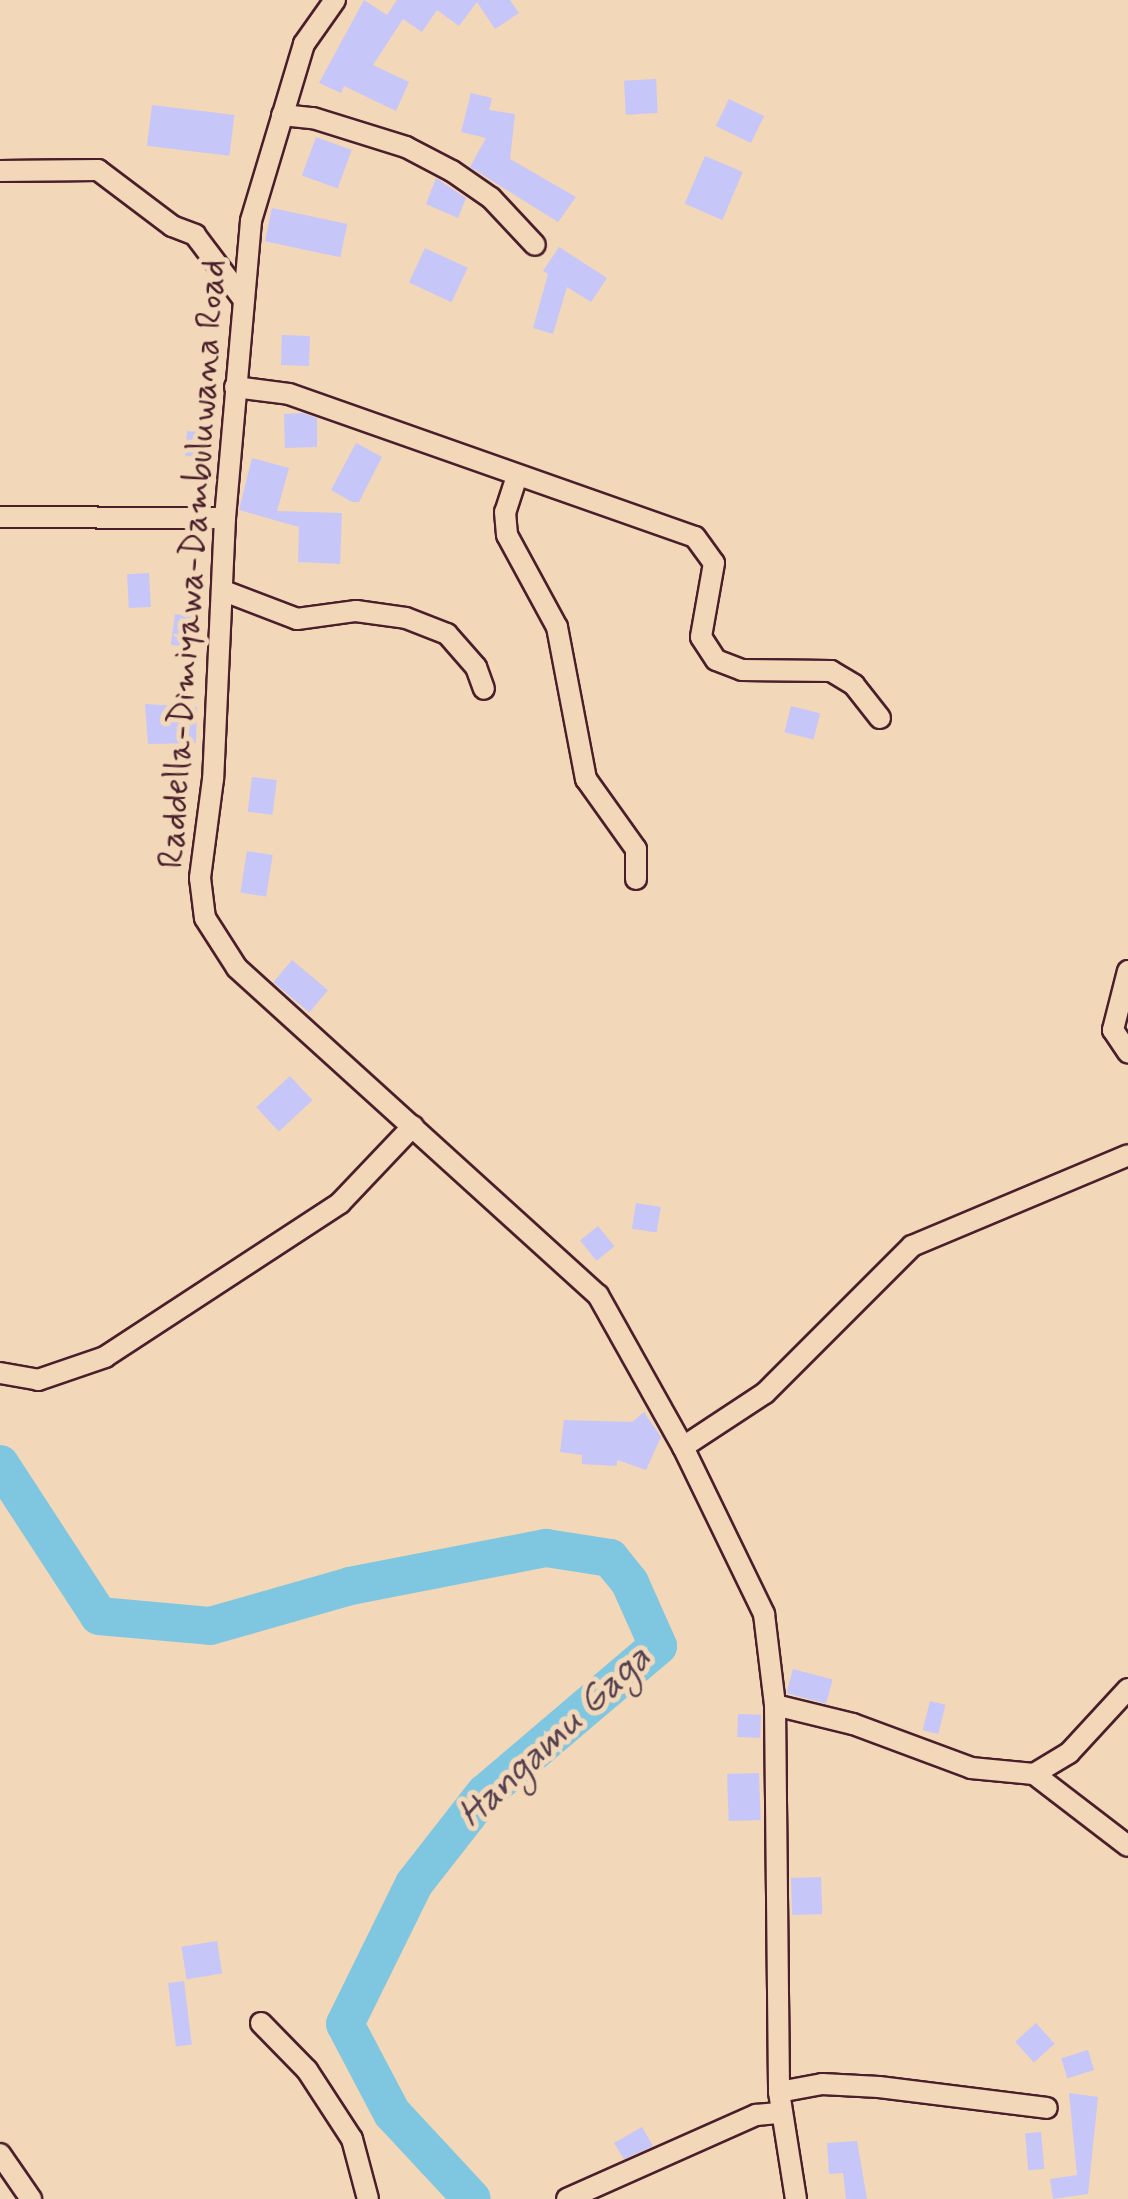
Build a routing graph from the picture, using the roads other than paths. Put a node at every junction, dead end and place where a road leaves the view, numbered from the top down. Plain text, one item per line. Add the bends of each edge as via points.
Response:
1 (335, 0) edge
2 (282, 115) junction
3 (0, 171) edge
4 (535, 244) dead end
5 (244, 300) junction
6 (235, 387) junction
7 (516, 476) junction
8 (0, 517) edge
9 (226, 518) junction
10 (224, 591) junction
11 (484, 689) dead end
12 (880, 718) dead end
13 (636, 878) dead end
14 (1128, 971) edge
15 (1128, 1052) edge
16 (413, 1126) junction
17 (1128, 1154) edge
18 (0, 1373) edge
19 (682, 1447) junction
20 (1128, 1688) edge
21 (775, 1704) junction
22 (1034, 1774) junction
23 (1128, 1846) edge
24 (262, 2023) dead end
25 (780, 2103) junction
26 (1047, 2108) dead end
27 (0, 2154) edge
28 (31, 2199) edge
29 (368, 2199) edge
30 (567, 2199) edge
31 (796, 2199) edge

1 - 2 street, Raddella-Dimiyawa-Dambuluwana Road via 304,44
2 - 4 street via 406,148 452,171 491,198
2 - 5 street, Raddella-Dimiyawa-Dambuluwana Road via 251,220
3 - 5 street via 98,170 195,235
5 - 6 street, Raddella-Dimiyawa-Dambuluwana Road
6 - 7 street via 289,394
6 - 9 street, Raddella-Dimiyawa-Dambuluwana Road
7 - 12 street via 695,537 714,563 700,637 716,660 742,670 831,671 854,685
7 - 13 street via 505,512 507,535 557,627 586,779 636,849
8 - 9 street
9 - 10 street, Raddella-Dimiyawa-Dambuluwana Road
10 - 11 street via 298,619 356,611 406,618 447,634 476,667
10 - 16 street, Raddella-Dimiyawa-Dambuluwana Road via 200,878 205,918 237,968
14 - 15 street via 1114,1030
16 - 18 street via 340,1203 105,1357 38,1380
16 - 19 street, Raddella-Dimiyawa-Dambuluwana Road via 598,1295
17 - 19 street via 912,1246 765,1393
19 - 21 street, Raddella-Dimiyawa-Dambuluwana Road via 764,1614
20 - 22 street via 1068,1754
21 - 22 street via 853,1724 971,1768
21 - 25 street, Raddella-Dimiyawa-Dambuluwana Road
22 - 23 street
24 - 29 street via 308,2070 352,2139
25 - 26 street via 841,2085
25 - 30 street
25 - 31 street, Raddella-Dimiyawa-Dambuluwana Road
27 - 28 street

